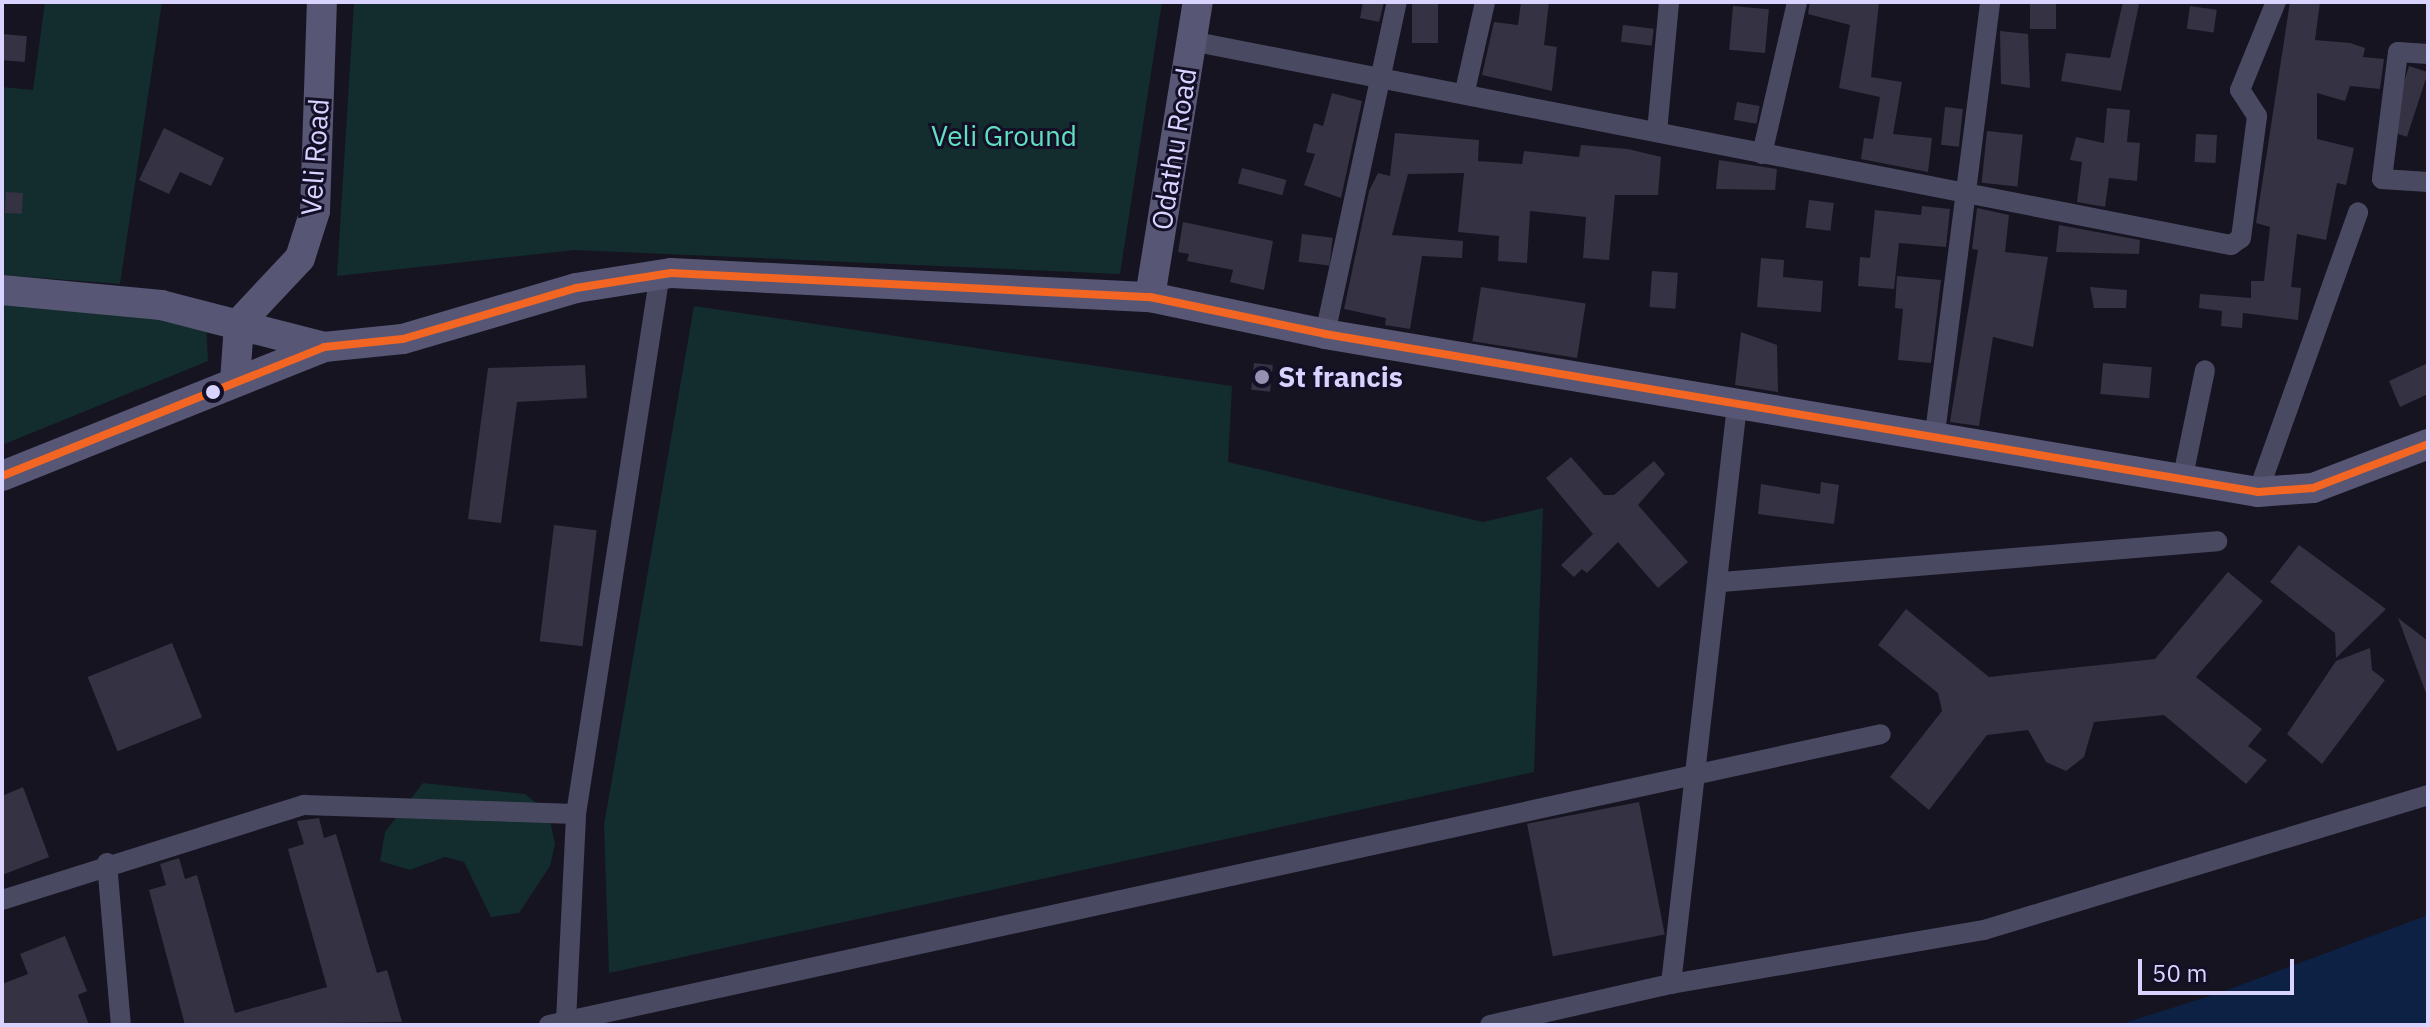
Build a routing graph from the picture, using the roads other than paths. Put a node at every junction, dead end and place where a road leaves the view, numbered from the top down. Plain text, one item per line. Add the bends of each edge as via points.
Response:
1 (322, 2) edge
2 (1198, 2) edge
3 (1397, 2) edge
4 (1485, 2) edge
5 (1669, 2) edge
6 (1797, 2) edge
7 (1990, 2) edge
8 (2276, 2) edge
9 (1191, 41) junction
10 (2428, 54) edge
11 (1385, 74) junction
12 (1465, 91) junction
13 (1657, 132) junction
14 (1762, 154) junction
15 (2428, 182) edge
16 (1962, 194) junction
17 (2358, 212) dead end
18 (660, 273) junction
19 (2, 290) edge
20 (1150, 297) junction
21 (239, 323) junction
22 (1325, 334) junction
23 (324, 347) junction
24 (2205, 370) dead end
25 (235, 382) junction
26 (1737, 406) junction
27 (1934, 441) junction
28 (2428, 444) edge
29 (2, 476) edge
30 (2182, 481) junction
31 (2258, 492) junction
32 (2217, 541) dead end
33 (1722, 582) junction
34 (1881, 734) dead end
35 (1697, 770) junction
36 (2428, 795) edge
37 (576, 814) junction
38 (107, 863) junction
39 (2, 900) edge
40 (1671, 984) junction
41 (557, 1023) edge
42 (121, 1025) edge
43 (1490, 1025) edge

1 - 21 main road, Veli Road via 315,211 300,258
2 - 9 main road, Odathu Road
3 - 11 street
4 - 12 street
5 - 13 street
6 - 14 street
7 - 16 street
8 - 16 street via 2240,90 2257,116 2241,238 2231,245
9 - 11 street
9 - 20 main road, Odathu Road
10 - 15 street via 2398,52 2382,179
11 - 12 street
11 - 22 street
12 - 13 street
13 - 14 street
14 - 16 street
16 - 27 street
17 - 31 street
18 - 20 main road
18 - 23 main road via 576,288 403,339
18 - 37 street
19 - 21 main road via 161,305
20 - 22 main road
21 - 23 main road
21 - 25 main road
22 - 26 main road
23 - 25 main road
24 - 30 street
25 - 29 main road
26 - 27 main road
26 - 33 street
27 - 30 main road
28 - 31 main road via 2313,488
30 - 31 main road
32 - 33 street
33 - 35 street
34 - 35 street
35 - 40 street
35 - 41 street
36 - 40 street via 1984,930
37 - 38 street via 304,805
37 - 41 street
38 - 39 street
38 - 42 street
40 - 43 street

